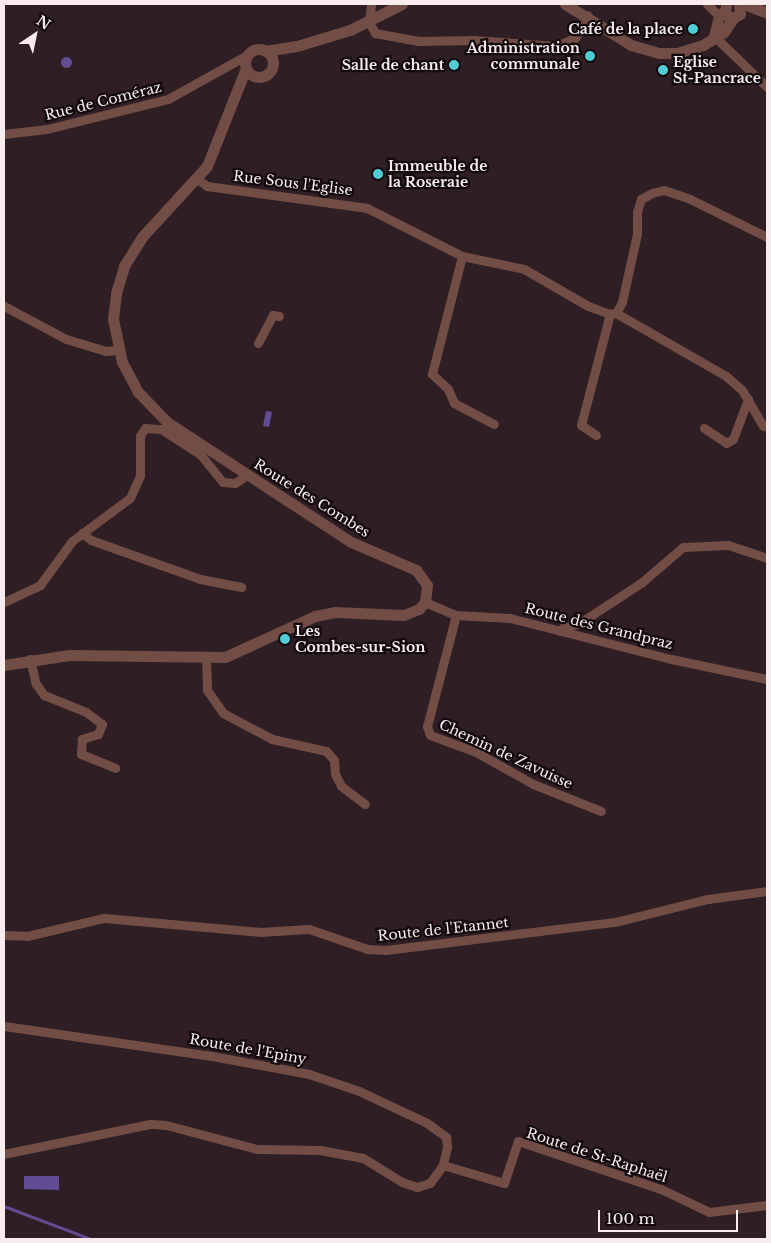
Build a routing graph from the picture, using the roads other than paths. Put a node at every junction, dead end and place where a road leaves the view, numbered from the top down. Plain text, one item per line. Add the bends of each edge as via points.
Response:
1 (371, 4) edge
2 (402, 4) edge
3 (564, 4) edge
4 (707, 4) edge
5 (739, 4) edge
6 (744, 4) edge
7 (765, 12) edge
8 (728, 13) edge
9 (588, 15) junction
10 (369, 22) junction
11 (714, 36) junction
12 (297, 46) junction
13 (265, 51) junction
14 (247, 55) junction
15 (230, 64) junction
16 (272, 68) junction
17 (245, 69) junction
18 (261, 76) junction
19 (767, 87) edge
20 (233, 99) junction
21 (4, 134) edge
22 (197, 179) junction
23 (767, 237) edge
24 (462, 256) junction
25 (4, 306) edge
26 (613, 313) junction
27 (279, 316) dead end
28 (258, 342) dead end
29 (118, 350) junction
30 (748, 399) junction
31 (494, 424) dead end
32 (763, 426) dead end
33 (704, 428) dead end
34 (596, 435) dead end
35 (247, 475) junction
36 (82, 533) junction
37 (767, 558) edge
38 (241, 587) dead end
39 (4, 602) edge
40 (425, 602) junction
41 (456, 615) junction
42 (560, 631) junction
43 (206, 658) junction
44 (30, 659) junction
45 (4, 665) edge
46 (767, 679) edge
47 (115, 768) dead end
48 (365, 804) dead end
49 (602, 811) dead end
50 (767, 891) edge
51 (4, 935) edge
52 (4, 1026) edge
53 (4, 1154) edge
54 (444, 1165) junction
55 (767, 1205) edge

1 - 10 street
2 - 10 street, Route des Combes
3 - 9 street
4 - 8 street
5 - 8 street via 742,9
6 - 7 street
7 - 8 street
8 - 11 street via 724,32
9 - 10 street via 582,30 573,40 551,47 474,40 400,40 380,35
9 - 11 street via 631,45 659,53 691,50
10 - 12 street, Route des Combes
11 - 19 street
12 - 13 street, Route des Combes
12 - 16 street, Route des Combes
13 - 14 street, Route des Combes via 255,49
13 - 16 street via 271,56
14 - 15 street, Rue de Coméraz
14 - 17 street, Route des Combes
15 - 17 street
15 - 21 street, Rue de Coméraz via 168,99 47,129
16 - 18 street, Route des Combes
17 - 18 street via 252,75
17 - 20 street, Route des Combes
18 - 20 street, Route des Combes via 246,85
20 - 22 street, Route des Combes via 215,152
22 - 24 street, Rue Sous l'Eglise via 215,187 367,208
22 - 29 street, Route des Combes via 145,233 124,266 113,319
23 - 26 street via 690,199 664,190 652,193 641,199 622,302
24 - 26 street, Rue Sous l'Eglise via 524,269 588,306
24 - 31 street via 432,374 448,389 454,403
25 - 29 street via 66,339 102,350
26 - 30 street, Rue Sous l'Eglise via 717,369
26 - 34 street via 581,425
27 - 28 street via 273,315
29 - 35 street, Route des Combes via 134,386 155,412
30 - 32 street, Rue Sous l'Eglise
30 - 33 street via 733,439 726,443
35 - 36 street via 241,481 227,483 200,454 161,429 145,428 140,436 141,471 134,492 123,506
35 - 40 street, Route des Combes via 358,546 416,570 426,585
36 - 38 street via 91,540 200,579
36 - 39 street via 72,541 40,585
37 - 42 street via 728,544 683,547 641,583 578,624 564,626
40 - 41 street, Route des Grandpraz
40 - 43 street via 419,609 404,615 335,612 315,616 236,654
41 - 42 street, Route des Grandpraz via 510,618
41 - 49 street, Chemin de Zavuisse via 427,726 430,735 476,752 533,784
42 - 46 street, Route des Grandpraz
43 - 44 street via 78,654
43 - 48 street via 207,690 223,713 272,739 326,751 334,760 335,774 341,786
44 - 45 street
44 - 47 street via 36,684 44,695 86,712 102,724 98,734 82,739 81,754
50 - 51 street, Route de l'Etannet via 708,899 615,922 386,950 367,949 310,929 260,932 104,918 27,936
52 - 54 street, Route de l'Epiny via 212,1056 309,1074 359,1091 427,1123 446,1137
53 - 54 street via 150,1124 166,1125 257,1149 320,1150 363,1158 402,1182 417,1187 430,1183
54 - 55 street, Route de St-Raphaël via 504,1183 518,1141 661,1189 709,1212

